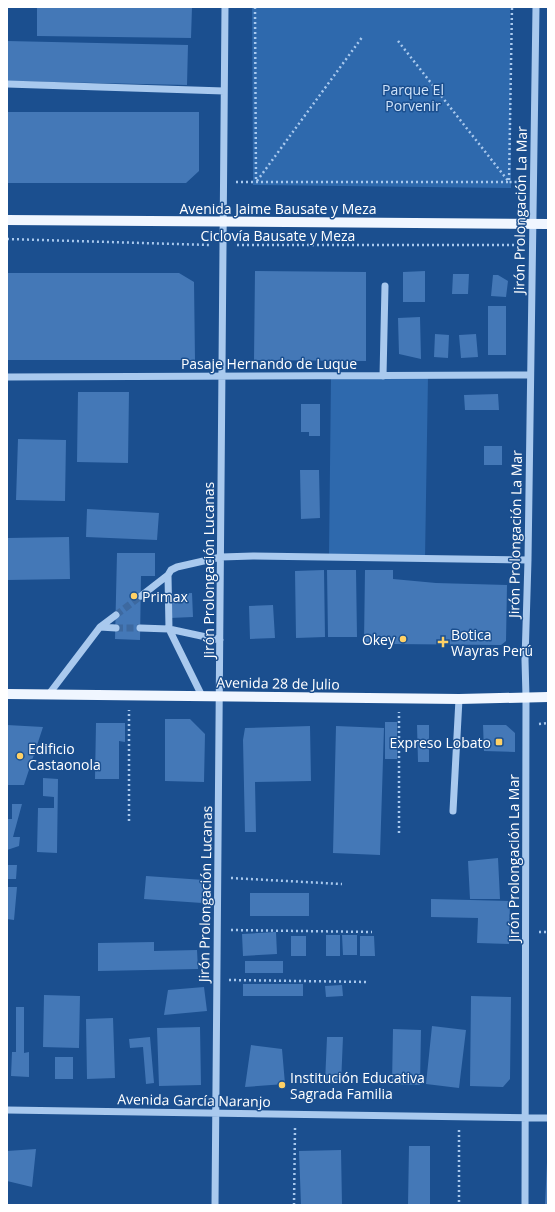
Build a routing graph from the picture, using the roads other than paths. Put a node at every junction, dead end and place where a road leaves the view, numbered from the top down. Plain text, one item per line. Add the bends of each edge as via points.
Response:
1 (225, 7) edge
2 (536, 7) edge
3 (7, 84) edge
4 (224, 90) junction
5 (7, 220) edge
6 (223, 222) junction
7 (532, 224) junction
8 (548, 224) edge
9 (385, 286) dead end
10 (530, 375) junction
11 (222, 376) junction
12 (383, 376) junction
13 (7, 377) edge
14 (221, 556) junction
15 (528, 560) junction
16 (168, 575) junction
17 (141, 596) tunnel mouth
18 (116, 615) tunnel mouth
19 (100, 627) junction
20 (116, 628) tunnel mouth
21 (140, 628) tunnel mouth
22 (168, 630) junction
23 (220, 640) junction
24 (7, 694) edge
25 (50, 694) junction
26 (202, 696) junction
27 (220, 696) junction
28 (526, 697) junction
29 (548, 697) edge
30 (459, 699) junction
31 (453, 811) dead end
32 (7, 1110) edge
33 (216, 1113) junction
34 (525, 1117) junction
35 (548, 1118) edge
36 (215, 1205) edge
37 (525, 1205) edge

1 - 4 street, Jirón Prolongación Lucanas
2 - 7 street, Jirón Prolongación La Mar
3 - 4 street
4 - 6 street, Jirón Prolongación Lucanas
5 - 6 main road, Avenida Jaime Bausate y Meza
6 - 7 main road, Avenida Jaime Bausate y Meza
6 - 11 street, Jirón Prolongación Lucanas
7 - 8 main road, Avenida Jaime Bausate y Meza
7 - 10 street, Jirón Prolongación La Mar
9 - 12 street
10 - 12 street, Pasaje Hernando de Luque
10 - 15 street, Jirón Prolongación La Mar
11 - 12 street, Pasaje Hernando de Luque
11 - 13 street, Pasaje Hernando de Luque
11 - 14 street, Jirón Prolongación Lucanas
14 - 15 street
14 - 16 street via 177,567
14 - 23 street, Jirón Prolongación Lucanas
15 - 28 street, Jirón Prolongación La Mar via 524,660
16 - 17 street
16 - 22 street
18 - 19 street
19 - 20 street
19 - 25 street
21 - 22 street
22 - 23 street
22 - 26 street
23 - 27 street, Jirón Prolongación Lucanas
24 - 25 main road, Avenida 28 de Julio
25 - 26 main road, Avenida 28 de Julio
26 - 27 main road, Avenida 28 de Julio
27 - 30 main road, Avenida 28 de Julio
27 - 33 street, Jirón Prolongación Lucanas
28 - 29 main road, Avenida 28 de Julio
28 - 30 main road, Avenida 28 de Julio
28 - 34 street, Jirón Prolongación La Mar
30 - 31 street
32 - 33 street, Avenida García Naranjo
33 - 34 street, Avenida García Naranjo
33 - 36 street, Jirón Prolongación Lucanas
34 - 35 street, Avenida García Naranjo
34 - 37 street, Jirón Prolongación La Mar

